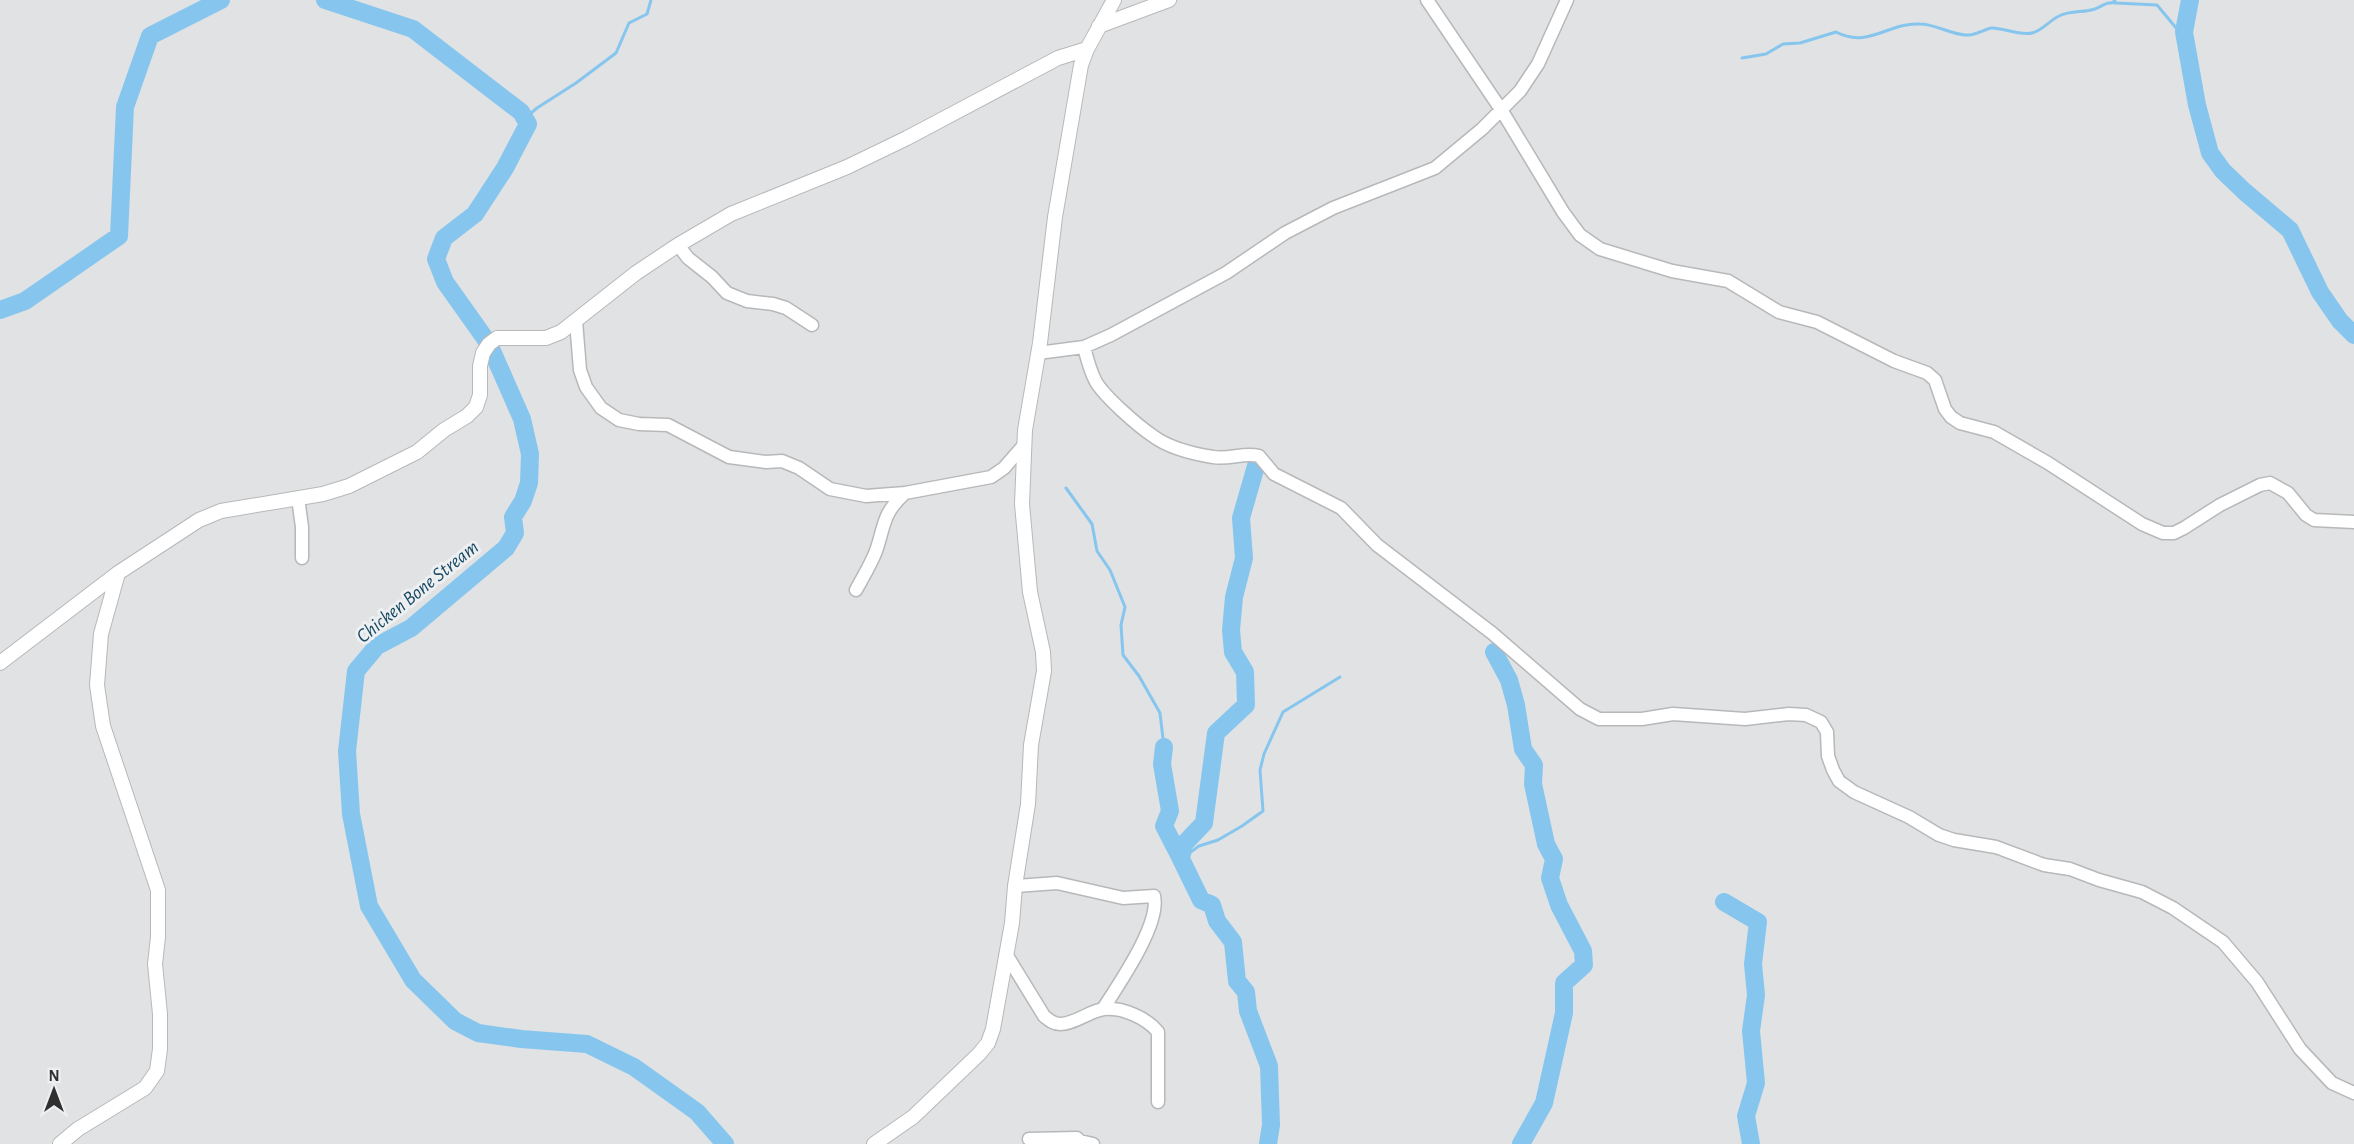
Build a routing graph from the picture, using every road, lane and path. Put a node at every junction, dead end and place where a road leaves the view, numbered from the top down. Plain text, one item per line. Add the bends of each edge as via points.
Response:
1 (1114, 0) edge
2 (1169, 0) edge
3 (1428, 0) edge
4 (1567, 0) edge
5 (1099, 26) junction
6 (1087, 49) junction
7 (1502, 111) junction
8 (678, 244) junction
9 (576, 321) junction
10 (812, 325) dead end
11 (1084, 347) junction
12 (1038, 353) junction
13 (1024, 445) junction
14 (905, 493) junction
15 (298, 498) junction
16 (2354, 522) edge
17 (302, 558) dead end
18 (118, 573) junction
19 (856, 590) dead end
20 (0, 663) edge
21 (1015, 886) junction
22 (1006, 954) junction
23 (1103, 1009) junction
24 (2354, 1093) edge
25 (1158, 1102) dead end
26 (1029, 1139) dead end
27 (60, 1144) edge
28 (874, 1144) edge
29 (1093, 1144) edge

1 - 5 street
2 - 5 street
3 - 7 street
4 - 7 street via 1538,64
5 - 6 street
6 - 8 street via 1058,58 908,138 731,214
6 - 12 street via 1055,217
7 - 11 street via 1435,168 1333,208 1285,233 1226,273
7 - 16 street via 1563,212 1580,235 1600,249 1672,271 1728,281 1779,312 1817,322 1927,373 1935,380 1951,417 1994,432 2142,524 2163,534 2174,533 2236,497 2270,483 2288,493 2314,520
8 - 9 street
8 - 10 street via 727,293 786,308
9 - 14 street via 580,370 586,387 601,408 619,420 668,425 729,457 782,461 830,489 866,496
9 - 15 street via 546,338 497,338 483,353 480,395 467,416 417,452 349,486
11 - 12 street
11 - 24 street via 1097,383 1154,437 1178,448 1224,459 1259,456 1274,474 1341,508 1377,545 1492,633 1580,710 1599,719 1672,714 1806,716 1821,722 1827,732 1833,770 1839,781 1854,792 1939,835 2070,869 2142,892 2173,908 2223,942 2257,982 2300,1049 2332,1083
12 - 13 street
13 - 14 street via 991,477
13 - 21 street via 1021,492 1030,592 1044,662
14 - 19 street via 893,503 884,519 875,552
15 - 17 street
15 - 18 street via 221,511 199,520
18 - 20 street
18 - 27 street via 101,634 97,685 103,726 158,890 155,964 159,1064 145,1088
21 - 22 street
21 - 23 street via 1057,883 1123,898 1154,896 1156,904 1141,947
22 - 23 street via 1044,1016 1053,1023 1062,1024
22 - 28 street via 988,1043 913,1117
23 - 25 street via 1137,1017 1158,1032
26 - 29 street via 1077,1138

